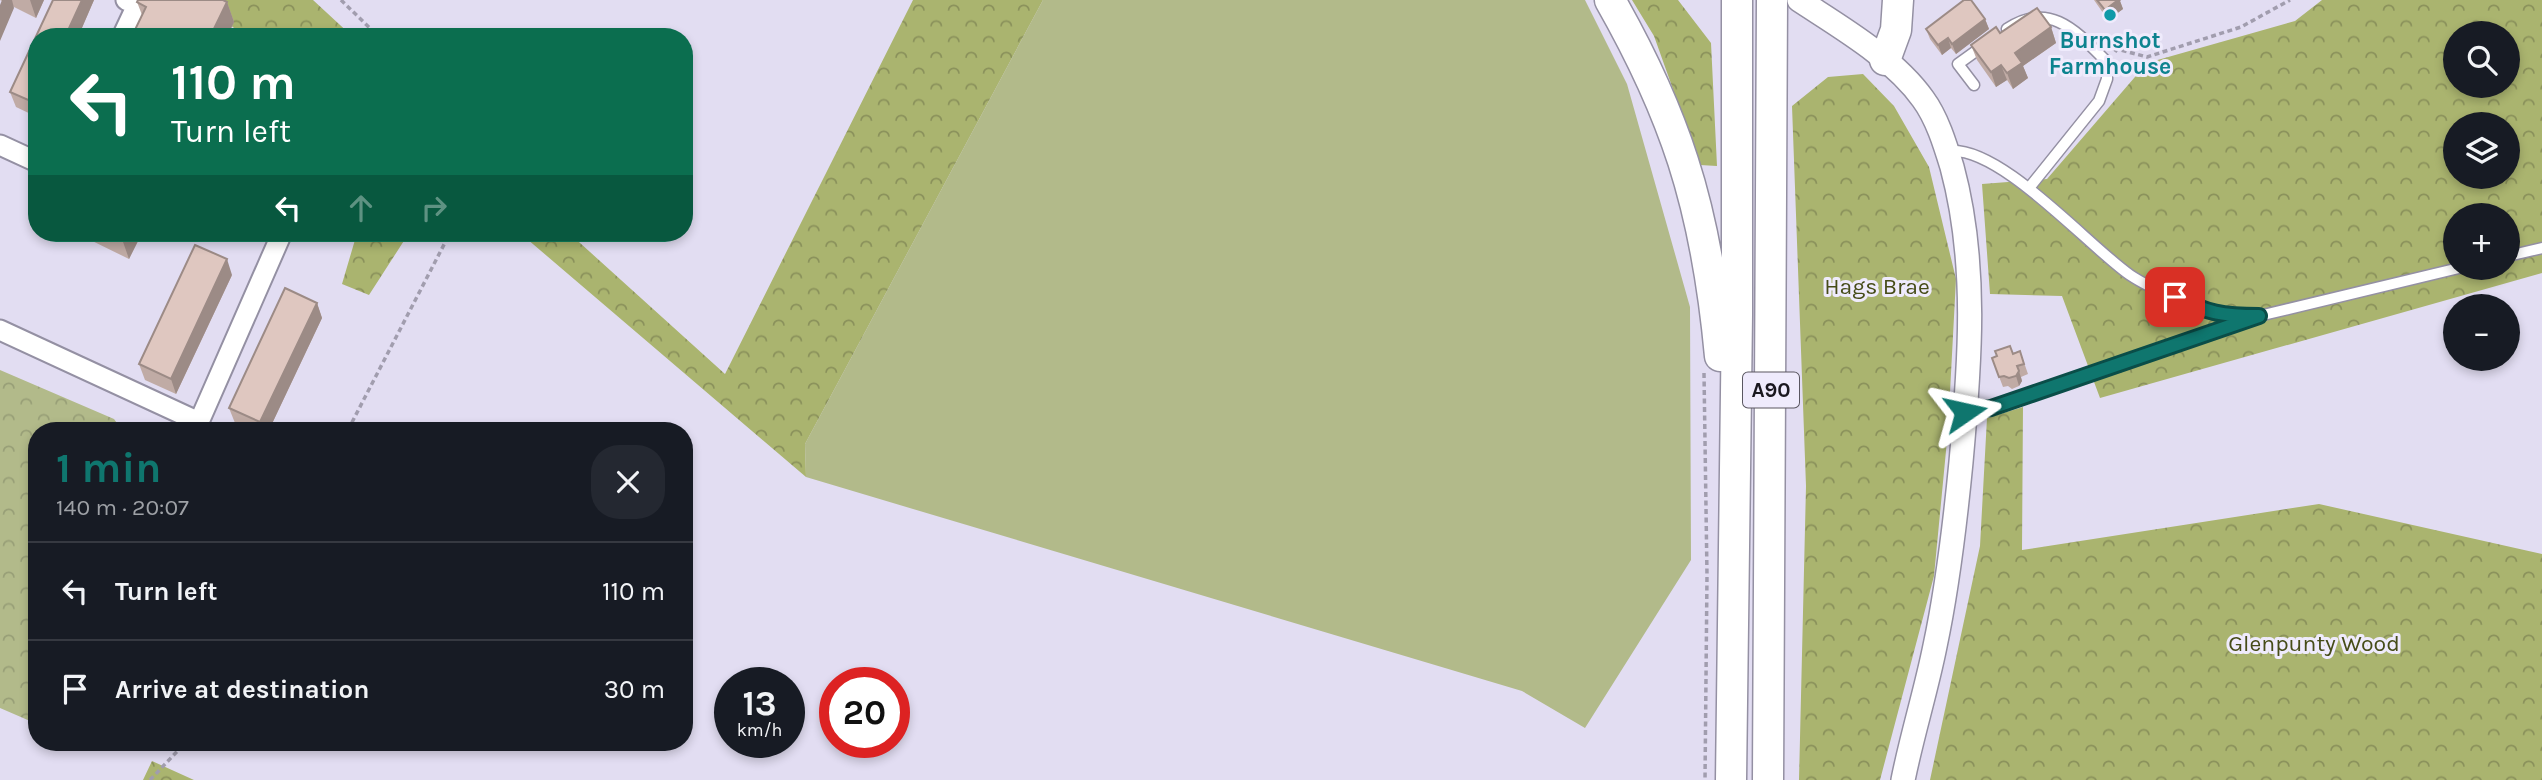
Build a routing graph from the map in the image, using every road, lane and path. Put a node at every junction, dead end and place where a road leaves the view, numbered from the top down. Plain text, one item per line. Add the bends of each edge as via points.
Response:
1 (126, 0) edge
2 (341, 0) edge
3 (1610, 0) edge
4 (1737, 0) edge
5 (1772, 0) edge
6 (1799, 0) edge
7 (1898, 0) edge
8 (2290, 0) edge
9 (126, 28) edge
10 (370, 28) edge
11 (1998, 35) edge
12 (1988, 42) edge
13 (1885, 60) junction
14 (2107, 62) junction
15 (1974, 85) dead end
16 (0, 145) edge
17 (1947, 151) junction
18 (28, 158) edge
19 (2029, 188) junction
20 (278, 242) edge
21 (445, 242) edge
22 (2542, 248) edge
23 (2520, 253) edge
24 (2443, 272) edge
25 (2259, 316) junction
26 (0, 330) edge
27 (1704, 371) dead end
28 (1965, 412) junction
29 (199, 422) edge
30 (199, 422) edge
31 (352, 422) edge
32 (1733, 492) junction
33 (178, 751) edge
34 (150, 780) edge
35 (1705, 780) edge
36 (1731, 780) edge
37 (1768, 780) edge
38 (1903, 780) edge

1 - 9 street via 137,5
2 - 10 path
3 - 32 main road via 1661,102 1684,162 1717,321
4 - 32 main road, A90
5 - 37 main road, A90
6 - 13 street
7 - 13 main road via 1896,30
8 - 14 path via 2241,27 2147,57 2117,49
11 - 14 lane via 2018,20 2043,15 2072,27
12 - 15 lane via 1958,64
13 - 17 street via 1924,99
14 - 19 lane via 2099,102
16 - 18 street
17 - 19 lane via 1977,156
17 - 28 street via 1959,194 1969,296
19 - 25 lane via 2131,276 2197,308 2223,316
20 - 29 street
21 - 31 path
22 - 23 lane
24 - 25 lane
25 - 28 lane via 1991,408
26 - 30 street
27 - 35 path
28 - 38 street via 1950,567
32 - 36 main road, A90
33 - 34 path

